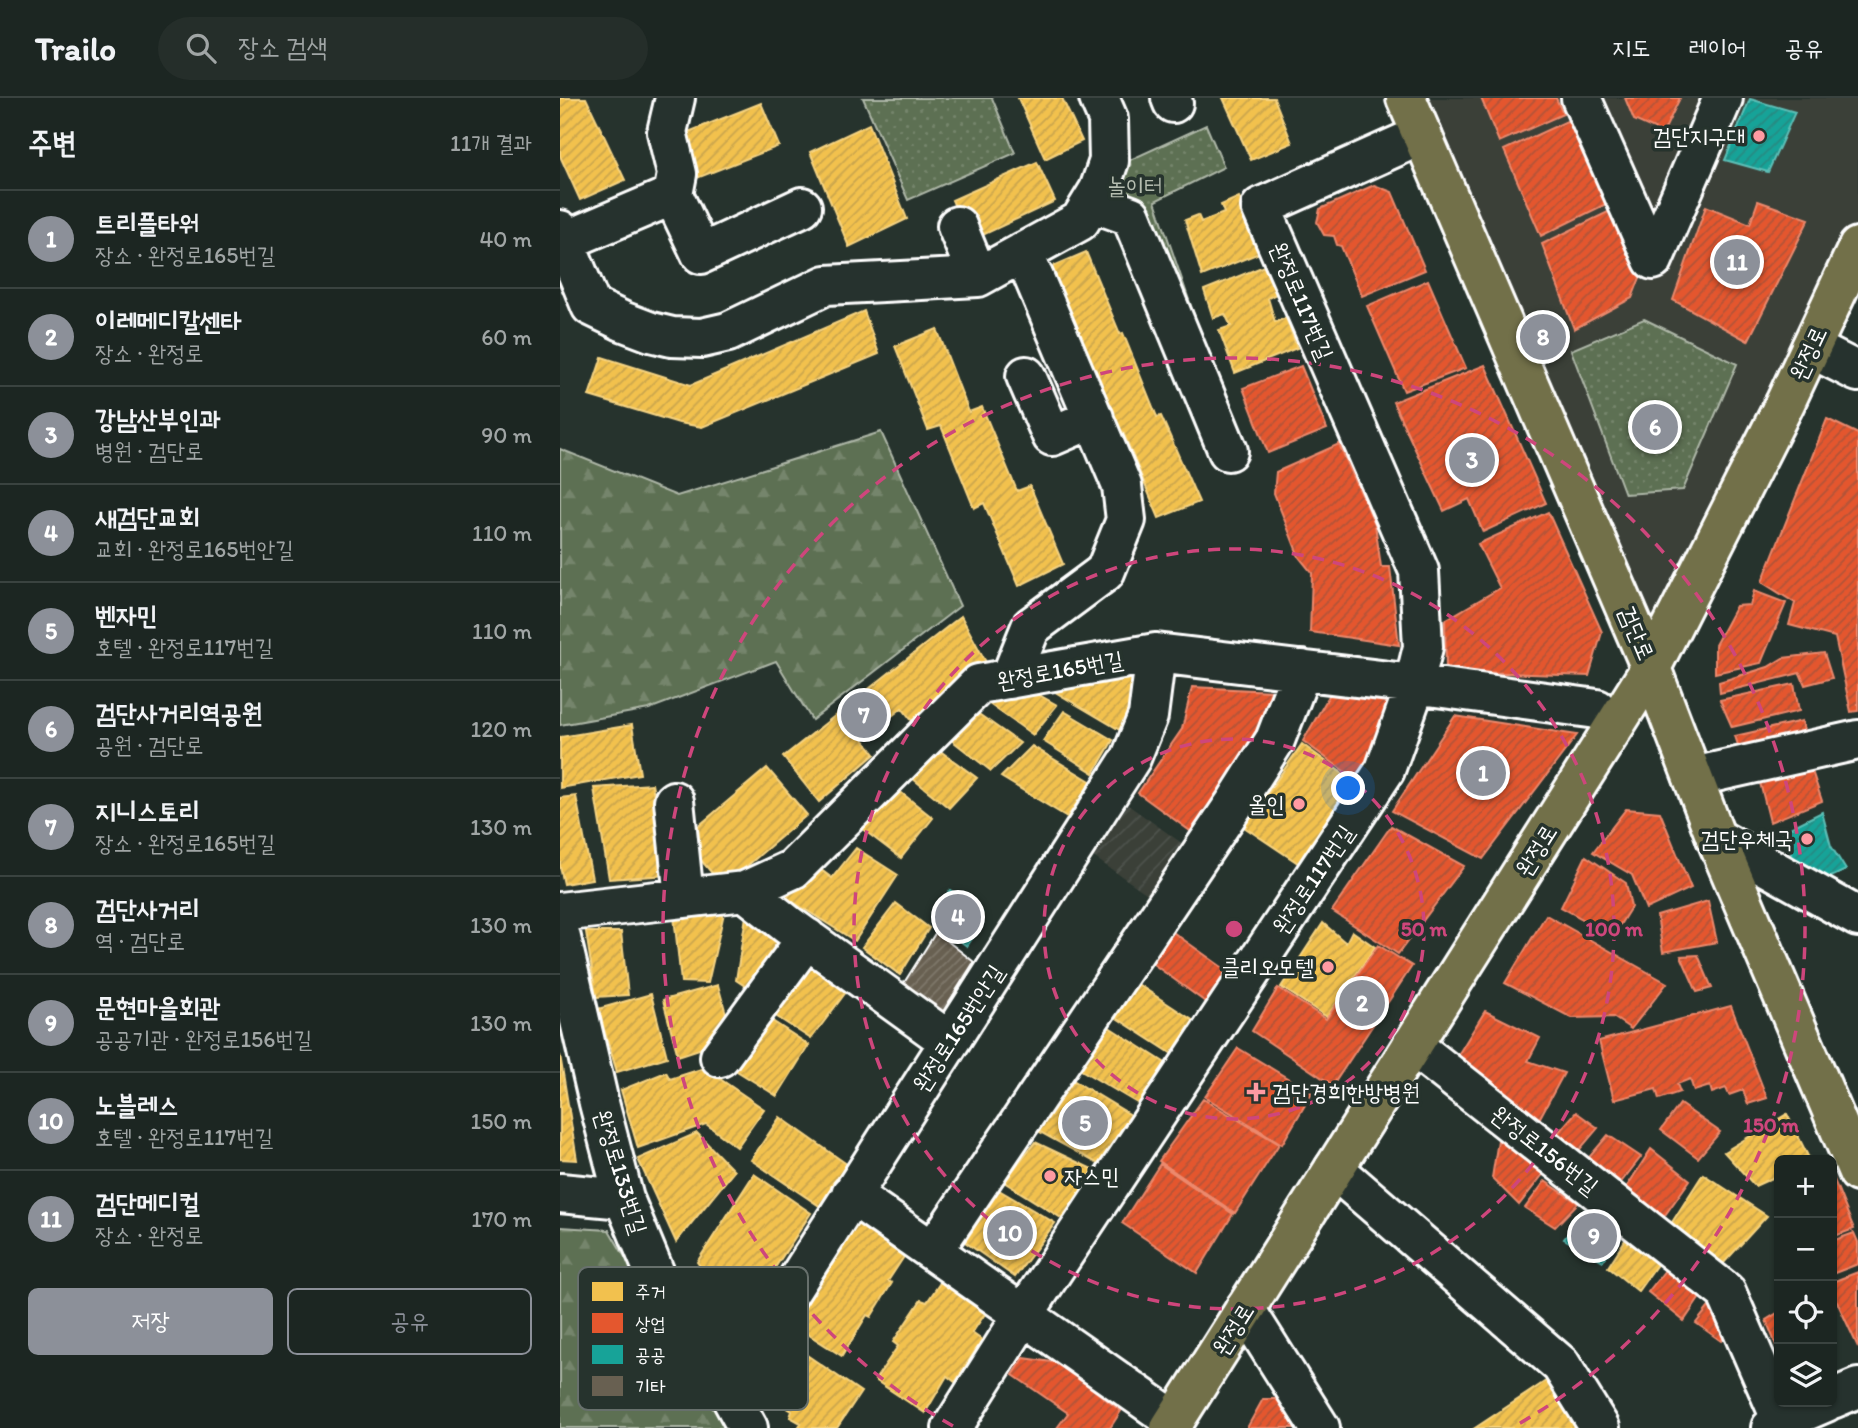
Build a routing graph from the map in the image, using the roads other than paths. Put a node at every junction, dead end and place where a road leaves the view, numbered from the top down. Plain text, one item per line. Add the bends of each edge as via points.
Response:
1 (675, 98) edge
2 (1099, 98) edge
3 (1406, 98) edge
4 (1580, 98) edge
5 (1723, 98) edge
6 (1422, 135) junction
7 (673, 195) junction
8 (1092, 202) junction
9 (802, 207) dead end
10 (957, 226) dead end
11 (562, 235) edge
12 (1858, 247) edge
13 (1023, 252) junction
14 (978, 277) junction
15 (1811, 348) junction
16 (1858, 372) edge
17 (1026, 376) dead end
18 (1094, 418) junction
19 (1228, 451) dead end
20 (1156, 653) junction
21 (1651, 668) junction
22 (1302, 670) junction
23 (1010, 679) junction
24 (1414, 684) junction
25 (1597, 709) dead end
26 (1858, 740) edge
27 (1693, 777) junction
28 (674, 800) dead end
29 (1716, 838) junction
30 (745, 891) junction
31 (684, 898) junction
32 (560, 912) edge
33 (1858, 917) edge
34 (560, 934) edge
35 (807, 938) junction
36 (949, 1041) junction
37 (1412, 1045) junction
38 (720, 1057) dead end
39 (1334, 1169) junction
40 (1858, 1172) edge
41 (560, 1194) edge
42 (851, 1194) junction
43 (624, 1199) junction
44 (933, 1251) junction
45 (652, 1267) edge
46 (805, 1267) edge
47 (1245, 1309) junction
48 (1024, 1314) junction
49 (1858, 1388) edge
50 (1837, 1397) edge
51 (1816, 1407) edge
52 (738, 1410) edge
53 (1172, 1424) edge
54 (1780, 1426) edge
55 (748, 1428) edge
56 (952, 1428) edge
57 (1320, 1428) edge
58 (1600, 1428) edge

1 - 7 street via 667,132 677,174
2 - 8 street via 1108,119 1109,161
3 - 6 main road, 검단로
4 - 5 street via 1653,260
6 - 21 main road, 검단로
6 - 24 street, 완정로117번길 via 1261,207 1419,571 1423,646
7 - 9 street via 701,254
7 - 11 street
8 - 13 street via 1080,221
8 - 19 street via 1130,216
10 - 14 street
11 - 14 street via 591,306 672,337 702,338 728,332 826,285
12 - 15 main road, 완정로
13 - 14 street
13 - 18 street
15 - 16 street
15 - 21 main road, 완정로
17 - 18 street via 1052,436
18 - 23 street via 1122,486 1126,520 1105,572 1031,627
20 - 22 street, 완정로165번길
20 - 23 street, 완정로165번길
20 - 36 street, 완정로165번안길 via 1148,716 1131,758
21 - 27 main road, 검단로
21 - 37 main road, 완정로
22 - 24 street, 완정로165번길
22 - 44 street via 1275,740 1250,780
23 - 30 street, 완정로165번길 via 979,684 793,869
24 - 25 street, 완정로165번길
24 - 48 street, 완정로117번길 via 1385,770
26 - 27 street
27 - 29 main road, 검단로
28 - 31 street
29 - 33 street
29 - 40 main road, 검단로
30 - 31 street, 완정로165번길
30 - 35 street
31 - 32 street, 완정로165번길
34 - 43 street, 완정로133번길
35 - 36 street
35 - 38 street
36 - 42 street, 완정로165번안길
37 - 39 main road, 완정로
37 - 54 street, 완정로156번길 via 1726,1292
39 - 47 main road, 완정로
39 - 58 street via 1561,1365
41 - 43 street
42 - 44 street
42 - 46 street, 완정로165번안길
43 - 45 street, 완정로133번길
44 - 48 street
47 - 53 main road, 완정로
47 - 57 street
48 - 53 street
48 - 56 street, 완정로117번길
49 - 50 street
51 - 54 street
52 - 55 street, 완정로133번길

